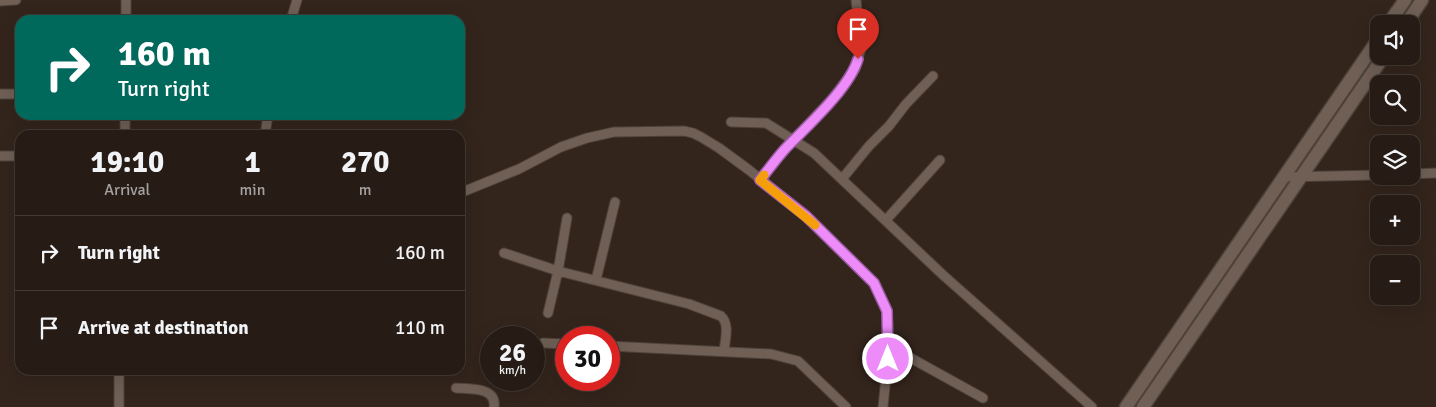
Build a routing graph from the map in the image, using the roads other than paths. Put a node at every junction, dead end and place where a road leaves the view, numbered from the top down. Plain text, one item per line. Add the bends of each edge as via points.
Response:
1 (16, 0) edge
2 (126, 0) edge
3 (297, 0) edge
4 (856, 0) edge
5 (1405, 0) edge
6 (1422, 0) edge
7 (0, 1) edge
8 (126, 15) edge
9 (292, 15) edge
10 (1394, 15) edge
11 (1412, 15) edge
12 (1370, 51) edge
13 (1378, 65) edge
14 (933, 76) dead end
15 (0, 94) edge
16 (15, 94) edge
17 (731, 122) dead end
18 (795, 140) junction
19 (0, 156) edge
20 (15, 156) edge
21 (940, 160) dead end
22 (1436, 173) edge
23 (1420, 174) edge
24 (1370, 175) edge
25 (1283, 176) junction
26 (1301, 177) junction
27 (842, 179) junction
28 (760, 180) junction
29 (465, 191) edge
30 (615, 202) dead end
31 (567, 218) dead end
32 (886, 220) junction
33 (504, 252) dead end
34 (558, 271) junction
35 (596, 280) junction
36 (548, 313) dead end
37 (620, 346) edge
38 (889, 346) junction
39 (724, 351) junction
40 (119, 375) edge
41 (456, 388) dead end
42 (983, 398) dead end
43 (118, 407) edge
44 (494, 407) edge
45 (846, 407) edge
46 (883, 407) edge
47 (1092, 407) edge
48 (1126, 407) edge
49 (1143, 407) edge

1 - 7 street
2 - 8 street
3 - 9 street
4 - 18 street via 861,49 855,69
5 - 10 main road
6 - 11 main road
12 - 25 main road
13 - 26 main road
14 - 27 street
15 - 16 street
17 - 18 street via 766,123
18 - 27 street via 814,152
18 - 28 street
19 - 20 street
21 - 32 street
22 - 23 street
24 - 26 street
25 - 26 street
25 - 48 main road
26 - 49 main road
27 - 32 street
28 - 29 street via 719,148 693,133 614,132 560,147 519,169
28 - 38 street via 806,216 874,283 887,311
30 - 35 street
31 - 34 street
32 - 47 street
33 - 34 street
34 - 35 street
34 - 36 street
35 - 39 street via 690,304 721,316 727,324
37 - 39 street
38 - 42 street
38 - 46 street
39 - 45 street via 771,354 798,361
40 - 43 street
41 - 44 street via 491,394

